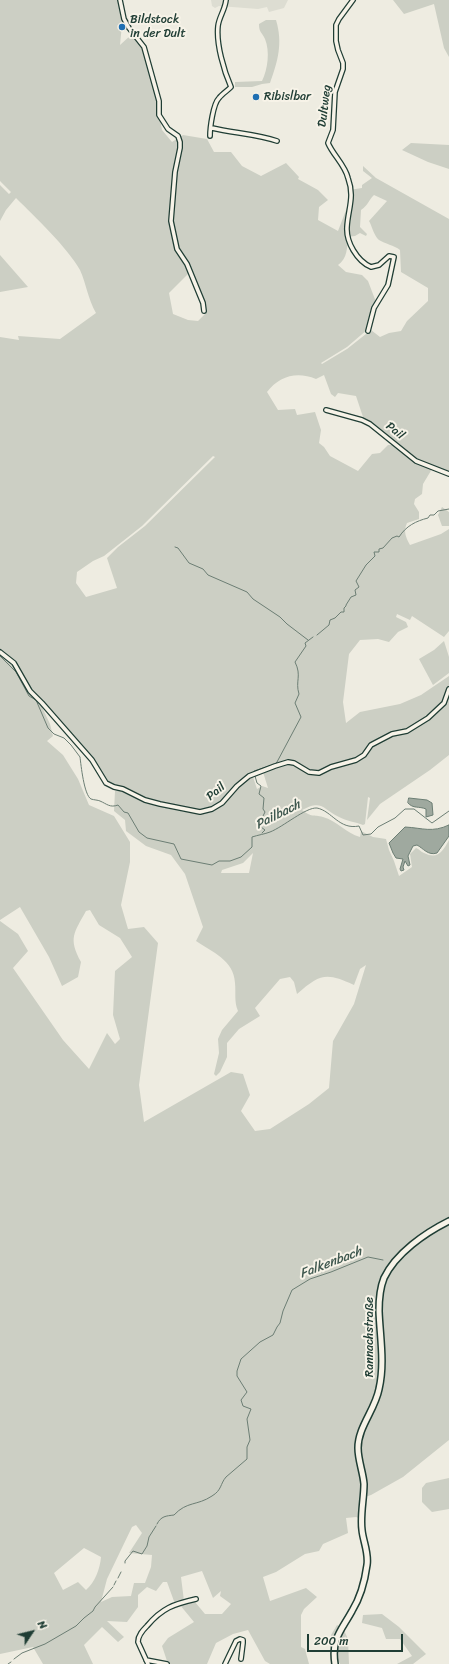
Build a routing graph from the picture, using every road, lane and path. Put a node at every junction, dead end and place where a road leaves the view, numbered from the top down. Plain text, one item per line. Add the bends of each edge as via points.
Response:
1 (120, 0) edge
2 (226, 0) edge
3 (353, 0) edge
4 (212, 128) junction
5 (210, 136) dead end
6 (277, 142) dead end
7 (204, 311) dead end
8 (368, 331) dead end
9 (326, 410) dead end
10 (449, 474) edge
11 (0, 652) edge
12 (449, 689) edge
13 (449, 1221) edge
14 (196, 1600) dead end
15 (241, 1659) dead end
16 (147, 1662) edge
17 (167, 1664) edge
18 (225, 1664) edge
19 (335, 1664) edge

1 - 7 street via 124,19 144,47 159,101 159,115 168,129 178,136 180,142 171,221 177,249 187,264
2 - 4 street via 218,27 220,54 230,87 216,103 211,118
3 - 8 street, Dultweg via 336,25 337,45 344,63 335,92 333,130 328,143 349,179 351,206 347,228 352,248 361,261 371,267 379,265 389,256 394,257 388,285 374,308
4 - 5 street
4 - 6 street
9 - 10 street, Pail via 370,424 416,461
11 - 12 street, Pail via 14,663 30,691 92,760 106,783 123,788 145,800 200,812 222,803 250,776 276,766 288,762 309,772 319,773 356,760 364,755 371,745 392,734 407,731 428,718 444,703
13 - 19 street, Rannachstraße via 402,1253 386,1276 380,1293 380,1388 373,1410 360,1434 358,1450 364,1480 361,1523 367,1565 358,1598 334,1644
14 - 16 street via 185,1601 164,1609 142,1631 138,1642
15 - 18 street via 243,1640 240,1639 236,1641
16 - 17 street

